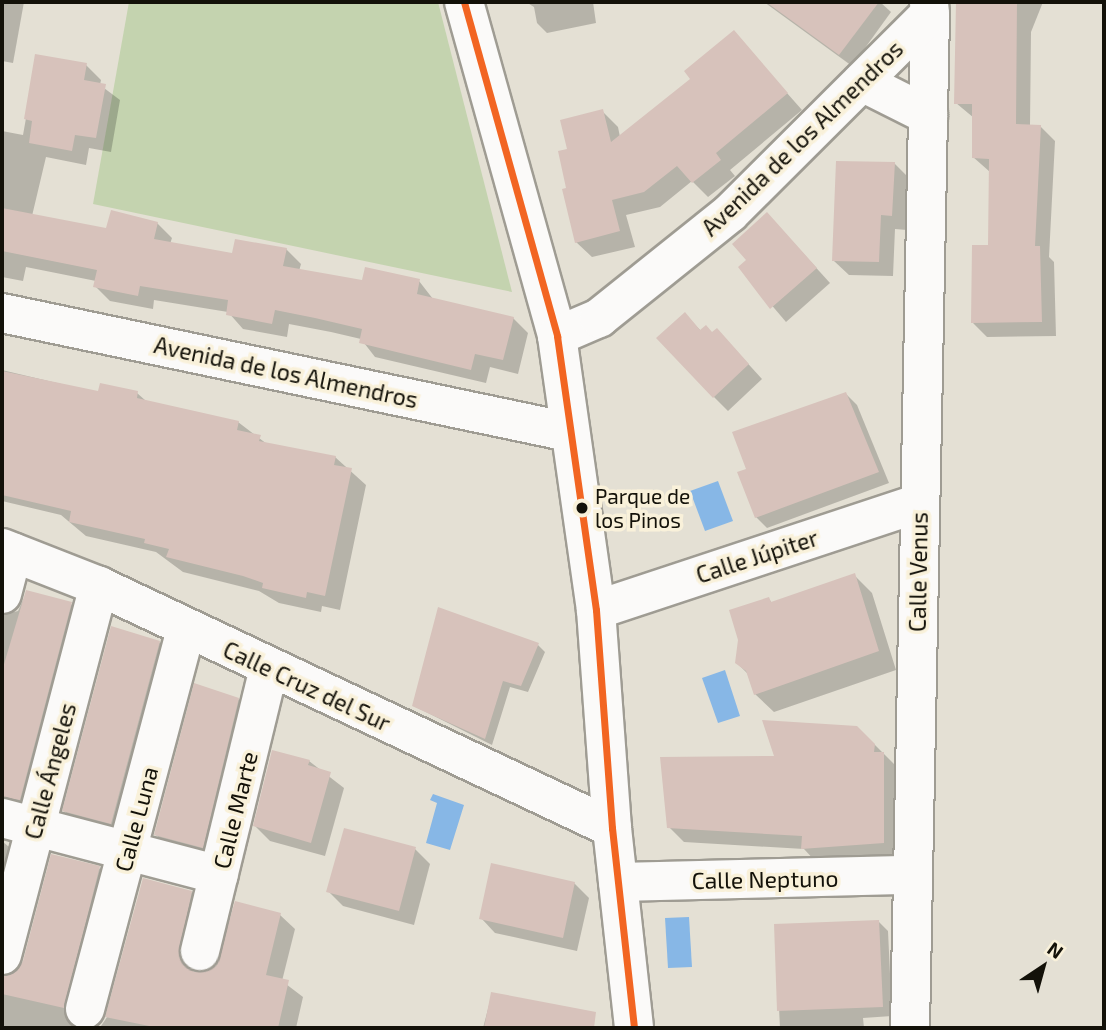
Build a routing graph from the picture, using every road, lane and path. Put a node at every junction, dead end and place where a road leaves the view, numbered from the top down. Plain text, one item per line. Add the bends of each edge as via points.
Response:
1 (464, 2) edge
2 (929, 8) edge
3 (862, 82) junction
4 (928, 115) junction
5 (2, 313) edge
6 (557, 336) junction
7 (569, 432) junction
8 (919, 503) junction
9 (7, 550) edge
10 (99, 586) junction
11 (2, 594) edge
12 (596, 610) junction
13 (186, 629) junction
14 (270, 669) junction
15 (19, 823) edge
16 (612, 828) junction
17 (127, 851) junction
18 (219, 874) junction
19 (912, 875) junction
20 (618, 882) junction
21 (200, 951) dead end
22 (2, 955) edge
23 (85, 1009) dead end
24 (634, 1028) edge
25 (910, 1028) edge

1 - 6 street
2 - 3 street, Avenida de los Almendros
2 - 4 street, Calle Venus
3 - 4 street
3 - 6 street, Avenida de los Almendros via 730,213 599,318
4 - 8 street, Calle Venus
5 - 7 street, Avenida de los Almendros
6 - 7 street
7 - 12 street
8 - 12 street, Calle Júpiter
8 - 19 street, Calle Venus
9 - 10 street, Calle Cruz del Sur
9 - 11 street
10 - 13 street, Calle Cruz del Sur
10 - 15 street, Calle Ángeles
12 - 16 street
13 - 14 street, Calle Cruz del Sur
13 - 17 street, Calle Luna
14 - 16 street, Calle Cruz del Sur
14 - 18 street, Calle Marte
15 - 17 street
15 - 22 street, Calle Ángeles
16 - 20 street
17 - 18 street
17 - 23 street, Calle Luna
18 - 21 street, Calle Marte
19 - 20 street, Calle Neptuno
19 - 25 street, Calle Venus
20 - 24 street

